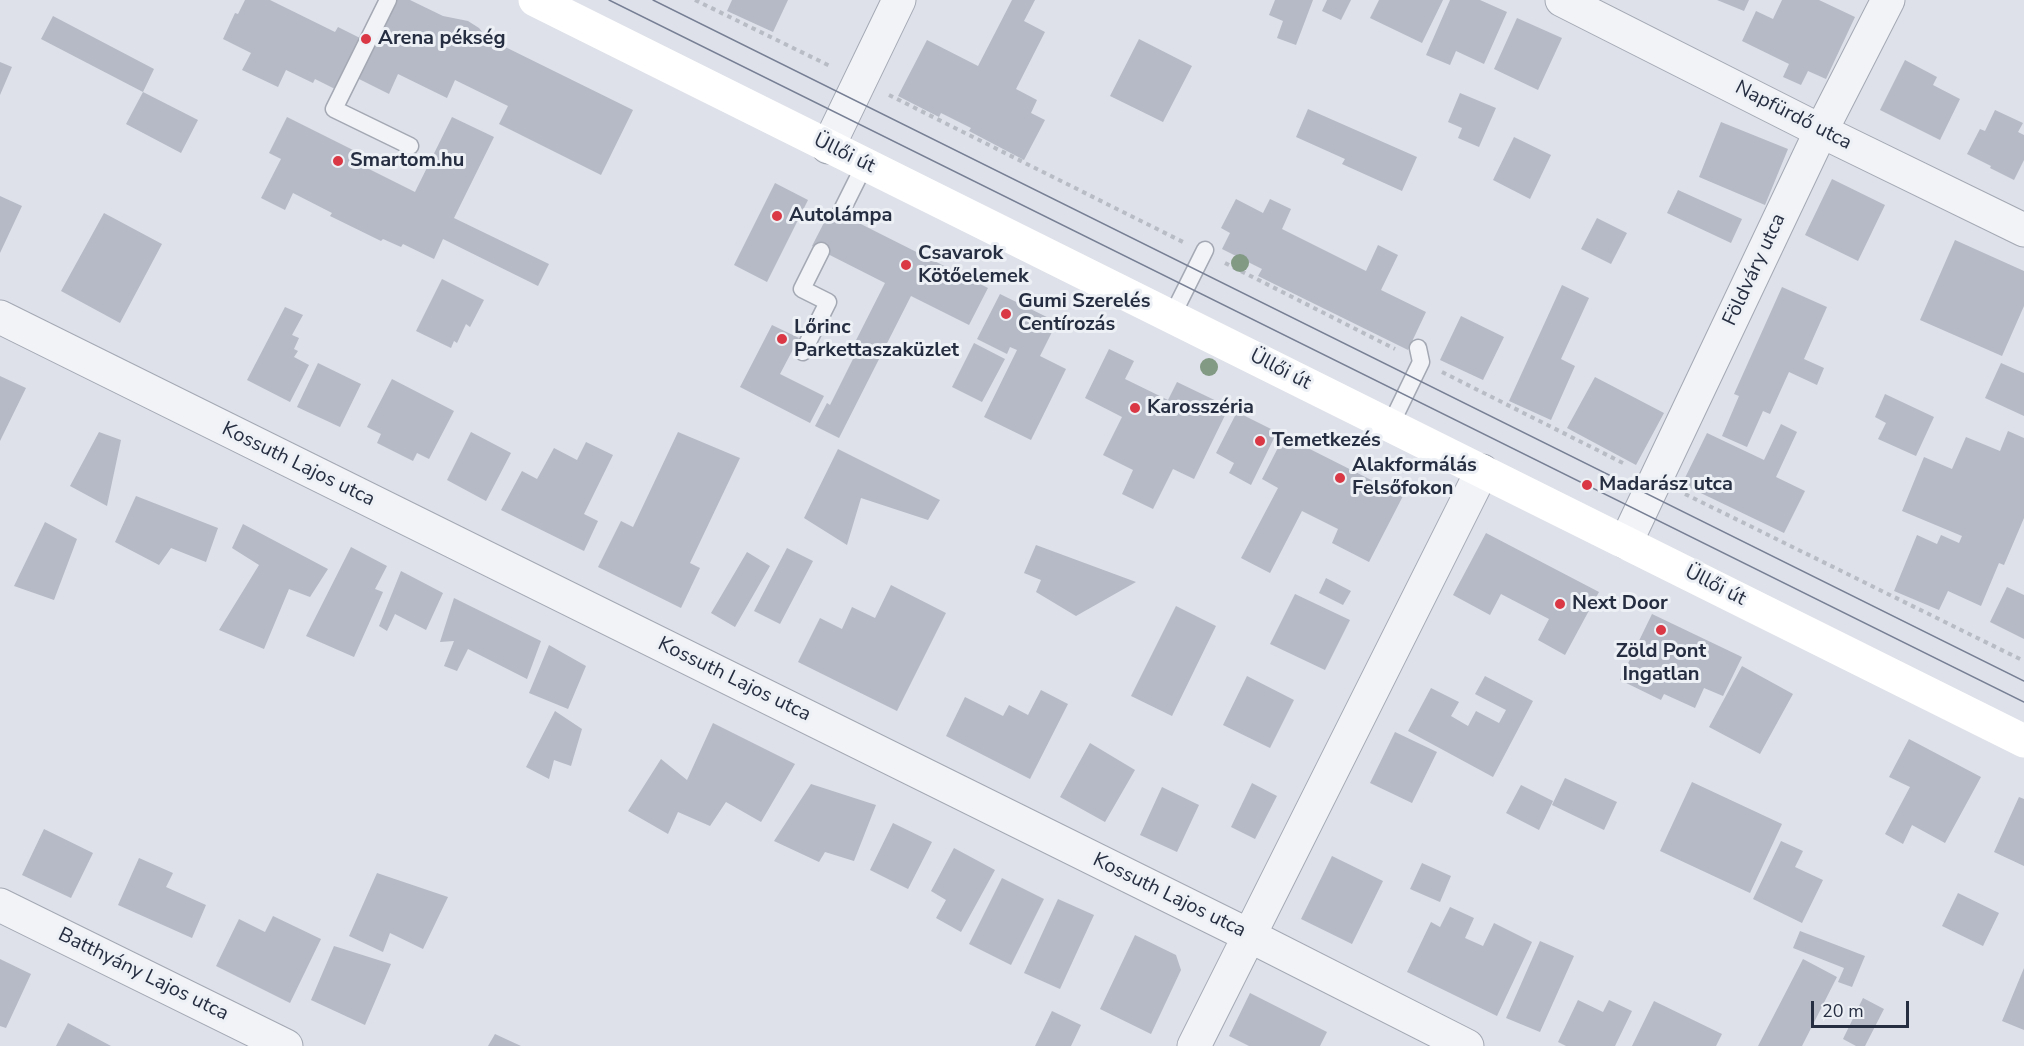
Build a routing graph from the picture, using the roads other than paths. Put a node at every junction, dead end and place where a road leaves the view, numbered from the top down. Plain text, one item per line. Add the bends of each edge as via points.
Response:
1 (388, 0) edge
2 (535, 0) edge
3 (899, 0) edge
4 (1562, 0) edge
5 (1888, 0) edge
6 (1821, 131) junction
7 (410, 146) dead end
8 (828, 147) junction
9 (865, 164) junction
10 (840, 214) dead end
11 (2024, 230) edge
12 (821, 251) dead end
13 (1205, 251) road end
14 (1172, 316) junction
15 (0, 317) edge
16 (803, 352) dead end
17 (1424, 355) road end
18 (1390, 426) junction
19 (1482, 471) junction
20 (1626, 542) junction
21 (2024, 741) edge
22 (0, 905) edge
23 (1250, 936) junction
24 (286, 1046) edge
25 (1194, 1046) edge
26 (1467, 1046) edge

1 - 7 lane via 334,109
2 - 8 main road, Üllői út
3 - 8 street
4 - 6 street, Napfürdő utca
5 - 6 street, Földváry utca
6 - 11 street, Napfürdő utca
6 - 20 street, Földváry utca
8 - 9 main road, Üllői út
9 - 10 lane
9 - 14 main road, Üllői út
12 - 16 lane via 802,289 828,302
13 - 14 lane
14 - 18 main road, Üllői út
15 - 23 street, Kossuth Lajos utca
17 - 18 lane
18 - 19 main road, Üllői út
19 - 20 main road, Üllői út
19 - 23 street
20 - 21 main road, Üllői út
22 - 24 street, Batthyány Lajos utca
23 - 25 street
23 - 26 street, Kossuth Lajos utca

